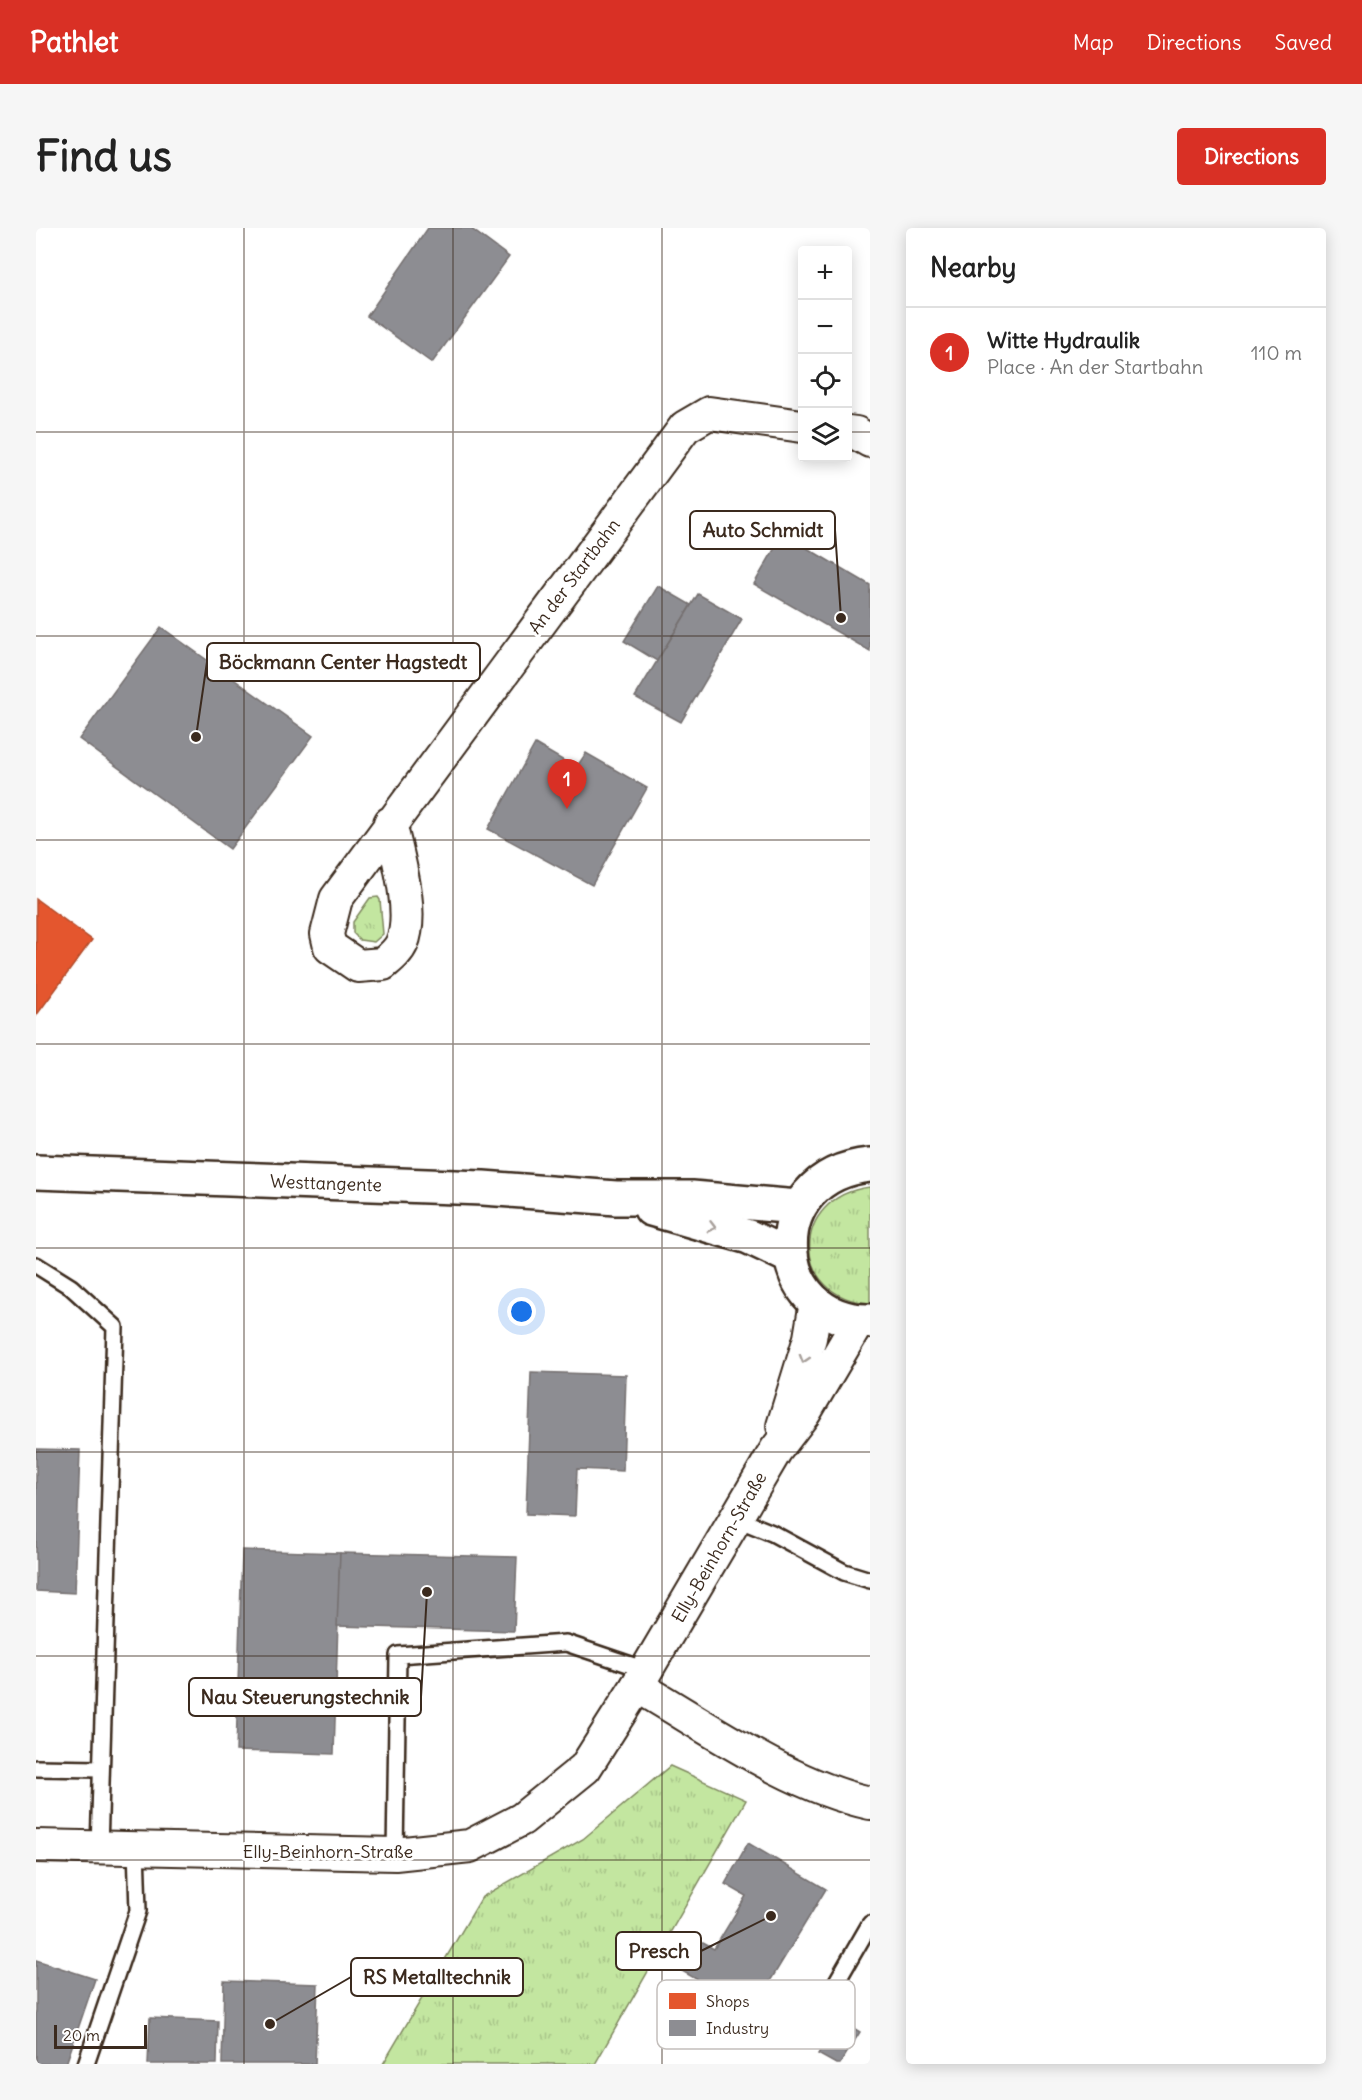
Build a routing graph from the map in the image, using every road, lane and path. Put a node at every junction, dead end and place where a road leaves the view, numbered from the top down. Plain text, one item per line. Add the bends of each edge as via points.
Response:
1 (798, 425) edge
2 (852, 432) edge
3 (870, 441) edge
4 (390, 823) dead end
5 (870, 1165) edge
6 (36, 1173) edge
7 (616, 1198) junction
8 (798, 1207) junction
9 (791, 1257) junction
10 (36, 1265) edge
11 (816, 1302) junction
12 (864, 1322) edge
13 (776, 1450) junction
14 (735, 1518) junction
15 (870, 1580) edge
16 (642, 1678) junction
17 (36, 1768) edge
18 (100, 1769) junction
19 (870, 1803) edge
20 (36, 1846) edge
21 (99, 1848) junction
22 (136, 1848) junction
23 (395, 1854) junction
24 (870, 1924) edge
25 (838, 1980) edge
26 (86, 2064) edge

1 - 4 street, An der Startbahn via 709,413 685,427
2 - 3 street
5 - 8 street via 828,1175
6 - 7 street, Westtangente via 483,1188
7 - 8 street, Westtangente via 692,1198
7 -> 9 street, Westtangente via 749,1237
8 - 9 street via 790,1232
9 - 11 street via 799,1282
10 - 18 lane via 71,1287 115,1327
11 - 12 street via 828,1311
11 -> 13 street, Elly-Beinhorn-Straße via 810,1338
12 - 13 street, Elly-Beinhorn-Straße
13 - 14 street, Elly-Beinhorn-Straße
14 - 15 lane via 844,1572
14 - 16 street, Elly-Beinhorn-Straße
16 - 19 street via 794,1777
16 - 23 street, Elly-Beinhorn-Straße via 585,1768 522,1820 470,1845
16 - 23 lane via 566,1643 398,1655
17 - 18 lane
18 - 21 lane
20 - 21 street, Elly-Beinhorn-Straße
21 - 22 street, Elly-Beinhorn-Straße
22 - 23 street, Elly-Beinhorn-Straße
22 - 26 lane via 138,1911
24 - 25 lane

